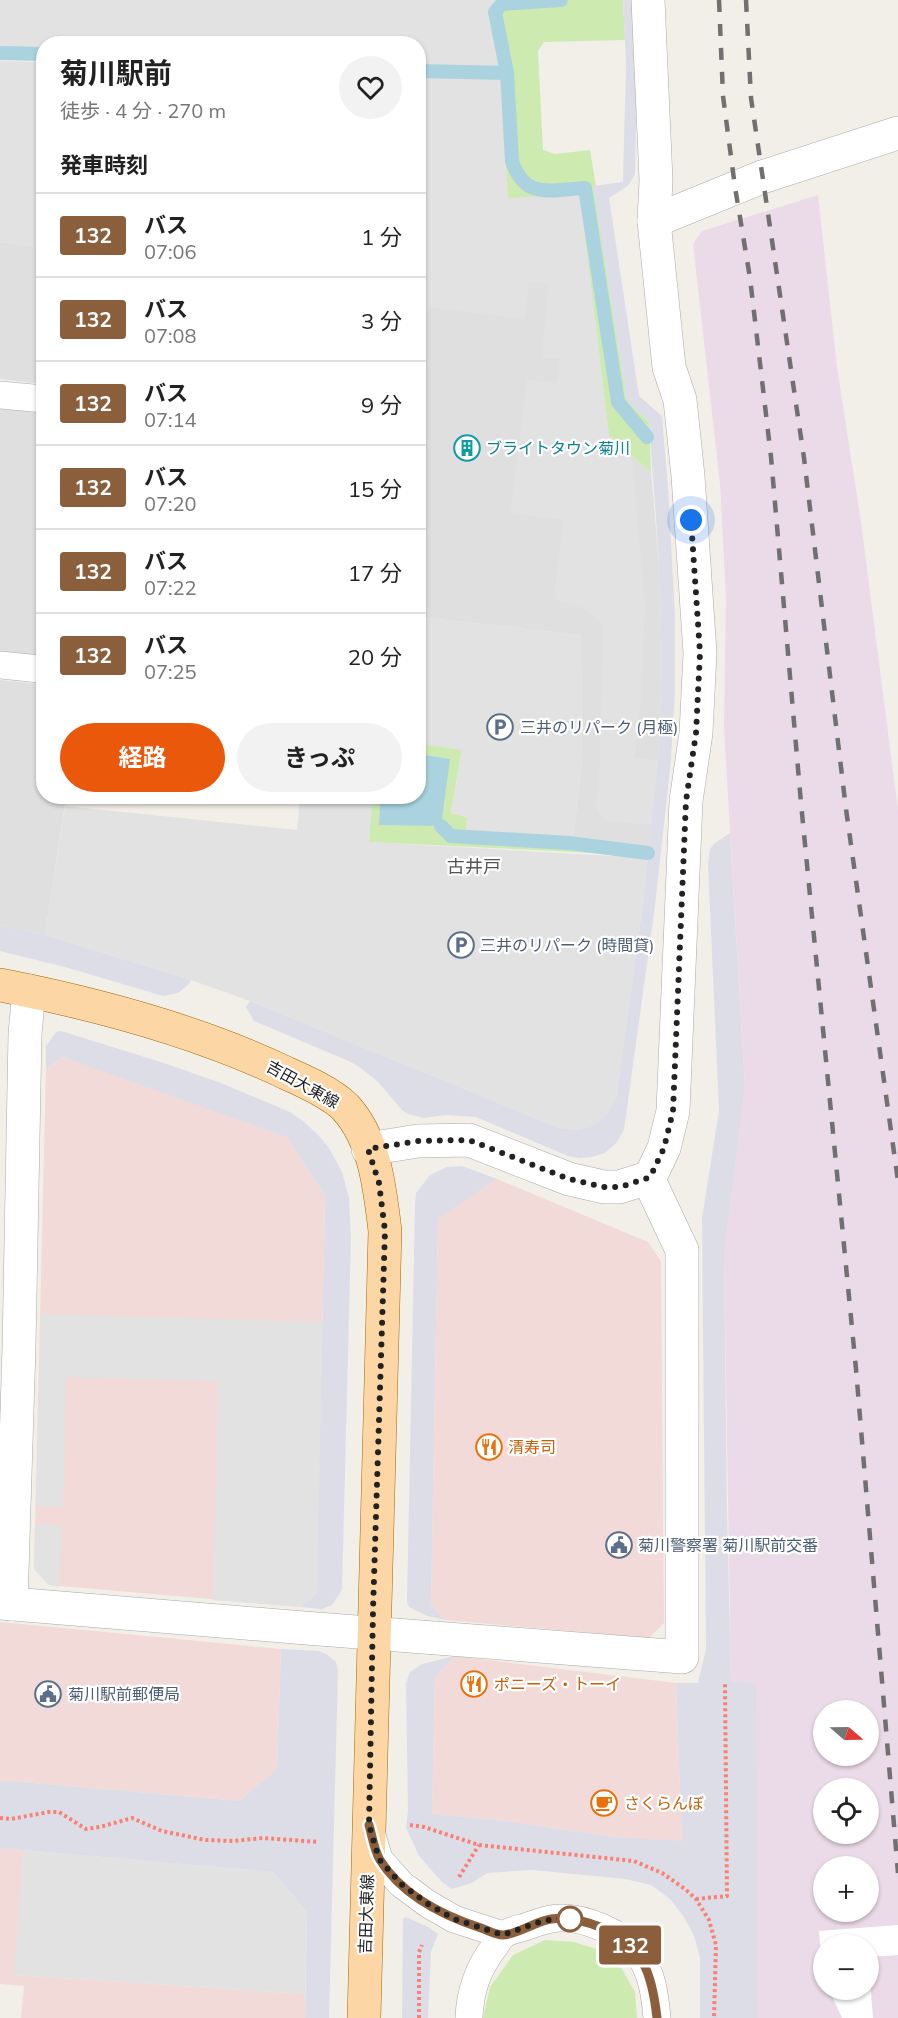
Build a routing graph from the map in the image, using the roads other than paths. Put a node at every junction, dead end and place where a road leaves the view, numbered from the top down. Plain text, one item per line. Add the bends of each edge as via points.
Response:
1 (648, 0) edge
2 (898, 133) edge
3 (654, 221) junction
4 (0, 395) edge
5 (36, 398) edge
6 (0, 665) edge
7 (36, 669) edge
8 (15, 988) edge
9 (368, 1149) junction
10 (648, 1178) junction
11 (10, 1346) edge
12 (6, 1603) edge
13 (373, 1634) junction
14 (369, 1825) junction
15 (503, 1935) junction
16 (364, 2018) edge
17 (469, 2018) edge
18 (657, 2018) edge

1 - 3 street via 656,180
2 - 3 street via 762,177
3 - 10 street via 669,367 680,400 686,454 700,653 696,733 686,801 673,1111 664,1148
4 - 5 lane
6 - 7 lane
8 - 9 main road, 吉田大東線 via 204,1038 256,1058 344,1106 359,1125
8 - 11 street via 25,1034
9 - 10 street via 418,1141 469,1140 589,1184 620,1187
9 - 13 main road, 吉田大東線 via 379,1183 385,1231
10 - 13 street via 682,1250 682,1657
11 - 12 street
12 - 13 street
13 - 14 main road, 吉田大東線
14 - 15 lane via 379,1859 401,1884 454,1919
14 - 16 main road, 吉田大東線
15 - 17 lane via 474,1981
15 - 18 lane via 562,1918 581,1920 612,1933 638,1953 650,1975

